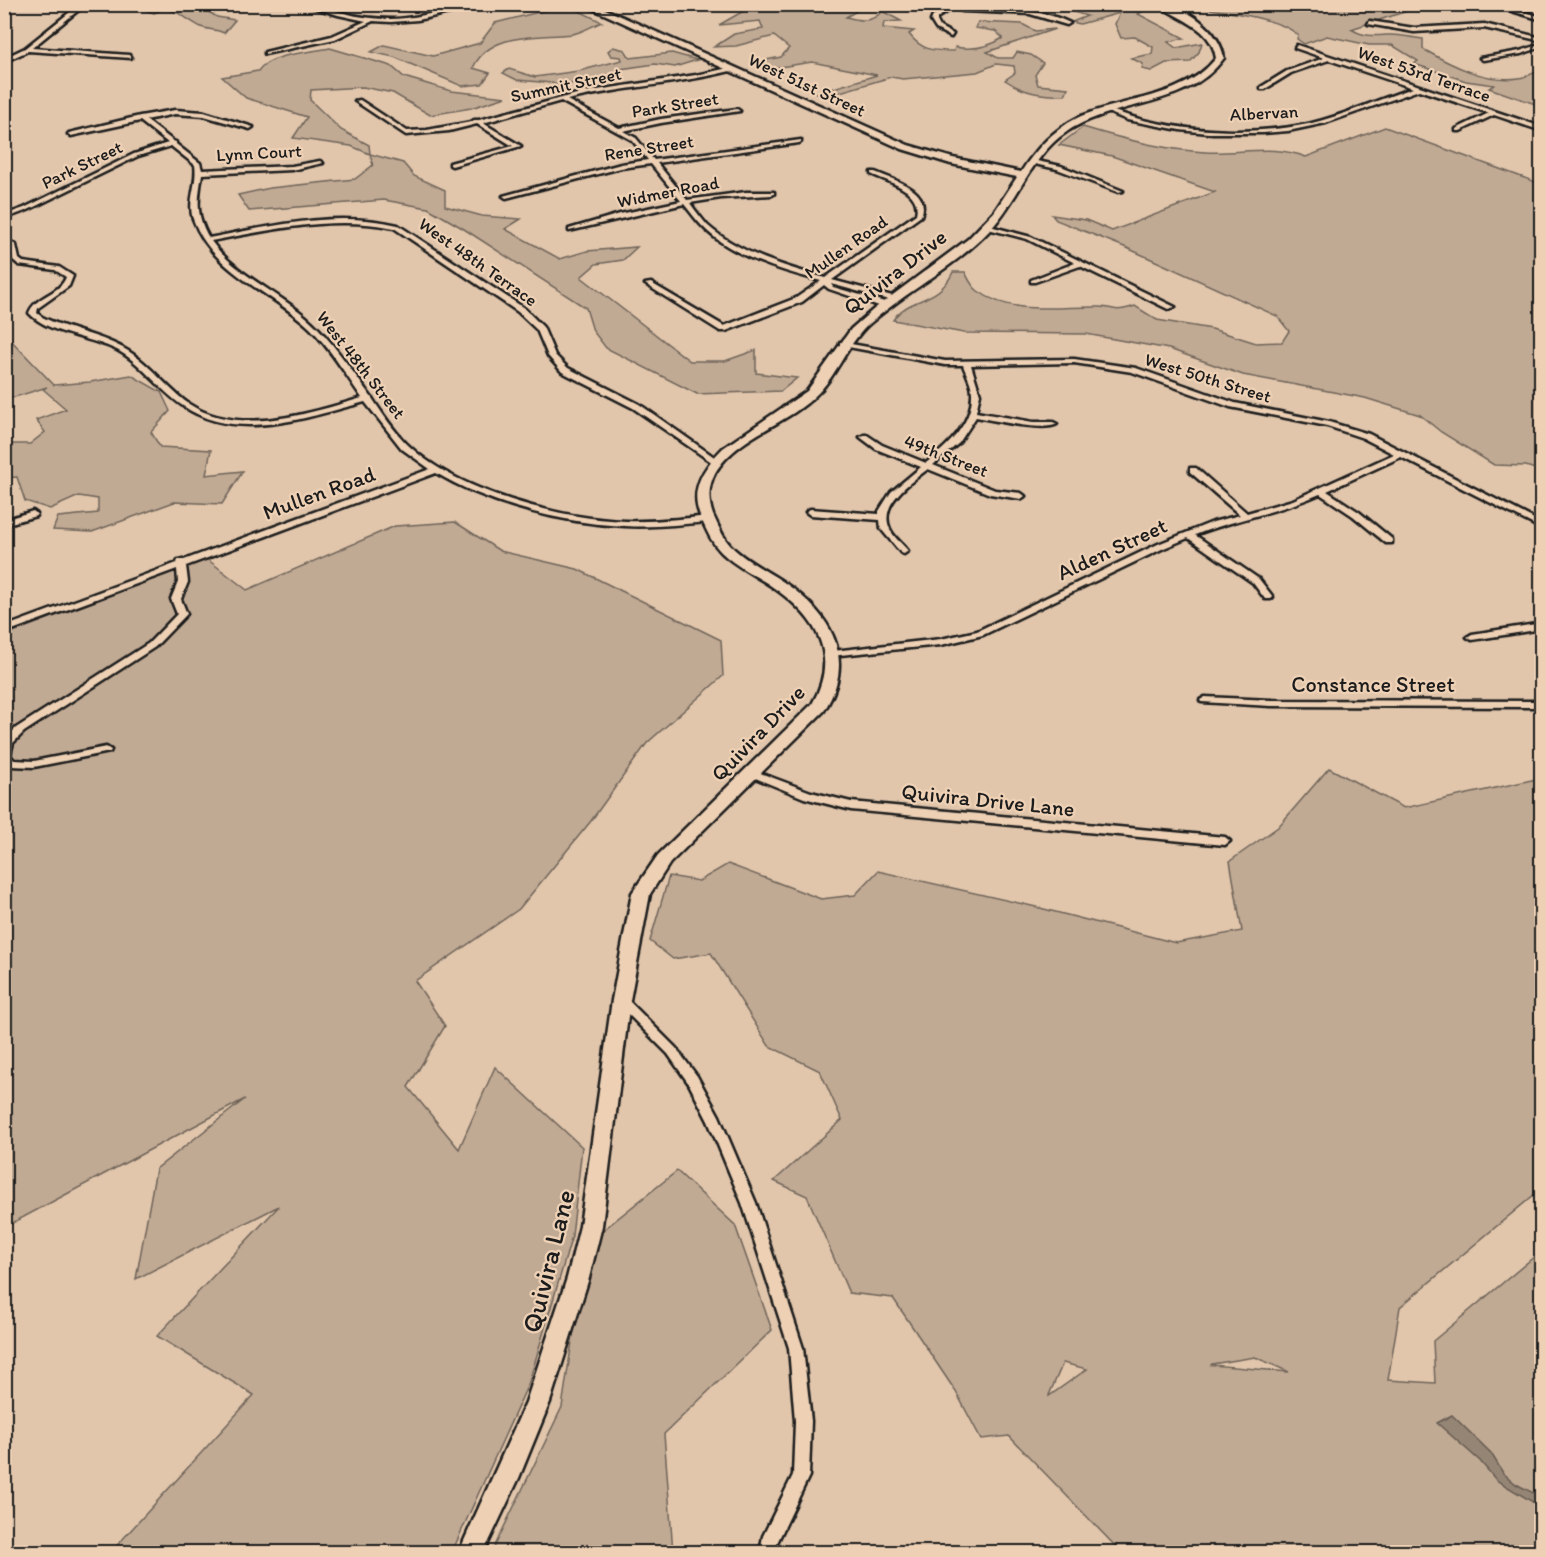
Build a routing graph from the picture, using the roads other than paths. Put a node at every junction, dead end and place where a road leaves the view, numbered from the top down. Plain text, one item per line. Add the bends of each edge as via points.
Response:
1 (84, 4) edge
2 (305, 4) edge
3 (486, 4) edge
4 (586, 4) edge
5 (943, 4) edge
6 (1161, 4) edge
7 (1490, 4) edge
8 (475, 6) edge
9 (951, 7) junction
10 (371, 20) junction
11 (1542, 20) edge
12 (1370, 23) dead end
13 (1067, 24) dead end
14 (951, 35) dead end
15 (1542, 40) edge
16 (1542, 45) edge
17 (1297, 47) dead end
18 (27, 49) junction
19 (267, 53) dead end
20 (129, 57) dead end
21 (1329, 58) junction
22 (1483, 58) dead end
23 (4, 60) edge
24 (733, 69) junction
25 (1263, 88) dead end
26 (1418, 88) junction
27 (561, 99) junction
28 (358, 101) dead end
29 (737, 111) dead end
30 (1108, 111) junction
31 (1494, 113) junction
32 (140, 118) junction
33 (476, 121) junction
34 (250, 127) dead end
35 (1542, 129) edge
36 (619, 130) junction
37 (1458, 130) dead end
38 (71, 134) dead end
39 (800, 141) dead end
40 (174, 143) junction
41 (653, 161) junction
42 (1032, 162) junction
43 (320, 163) dead end
44 (452, 164) dead end
45 (199, 172) junction
46 (873, 172) dead end
47 (1021, 175) junction
48 (1120, 191) dead end
49 (772, 193) dead end
50 (506, 196) dead end
51 (686, 202) junction
52 (4, 217) edge
53 (986, 227) junction
54 (570, 230) dead end
55 (4, 240) edge
56 (207, 240) junction
57 (1081, 263) junction
58 (1033, 281) dead end
59 (825, 282) junction
60 (649, 284) dead end
61 (889, 302) junction
62 (1171, 307) dead end
63 (843, 344) junction
64 (966, 363) junction
65 (368, 399) junction
66 (972, 414) junction
67 (1053, 424) dead end
68 (864, 437) dead end
69 (1401, 454) junction
70 (716, 461) junction
71 (928, 466) junction
72 (435, 470) junction
73 (1193, 470) dead end
74 (1321, 491) junction
75 (1021, 496) dead end
76 (810, 512) dead end
77 (33, 514) dead end
78 (1245, 515) junction
79 (707, 516) junction
80 (880, 517) junction
81 (4, 523) edge
82 (1542, 528) edge
83 (1189, 535) junction
84 (1389, 541) dead end
85 (904, 551) dead end
86 (182, 562) junction
87 (1268, 597) dead end
88 (1542, 626) edge
89 (4, 630) edge
90 (1472, 637) dead end
91 (833, 654) junction
92 (1205, 700) dead end
93 (1542, 704) edge
94 (106, 750) dead end
95 (752, 773) junction
96 (1225, 842) dead end
97 (629, 968) joint
98 (621, 1000) junction
99 (471, 1552) edge
100 (768, 1552) edge

1 - 18 street
2 - 10 street
3 - 8 street
4 - 24 main road, West 51st Street
5 - 9 street
6 - 30 main road, Quivira Drive via 1203,28 1215,40 1220,58 1211,73 1194,82
7 - 11 street
8 - 10 street via 410,20
9 - 13 street via 1030,12
9 - 14 street via 934,21
10 - 19 street via 333,39
12 - 15 street via 1414,30 1484,26
16 - 22 street
17 - 21 street, West 53rd Terrace
18 - 20 street
18 - 23 street
21 - 25 street via 1289,72
21 - 26 street, West 53rd Terrace
24 - 27 street, Summit Street via 700,78
24 - 47 main road, West 51st Street via 904,147
26 - 30 street, Albervan via 1318,123 1280,129 1176,128 1140,123
26 - 31 street, West 53rd Terrace
27 - 33 street, Summit Street
27 - 36 street
28 - 33 street, Summit Street via 406,133
29 - 36 street, Park Street
30 - 42 main road, Quivira Drive via 1067,129 1047,143
31 - 35 street, West 53rd Terrace
31 - 37 street
32 - 34 street via 167,112 194,113
32 - 38 street
32 - 40 street
33 - 44 street via 519,146
36 - 41 street
39 - 41 street, Rene Street
40 - 45 street via 194,158
40 - 52 street, Park Street via 136,155
41 - 50 street, Rene Street via 574,176
41 - 51 street
42 - 47 main road, Quivira Drive
42 - 48 street via 1059,167
43 - 45 street, Lynn Court
45 - 56 street, West 48th Street via 194,208
46 - 59 street, Mullen Road via 912,192 920,201 921,211 909,224
47 - 53 main road, Quivira Drive
49 - 51 street, Widmer Road
51 - 54 street, Widmer Road
51 - 59 street via 705,226 730,245 765,262
53 - 57 street via 1029,238
53 - 61 main road, Quivira Drive
55 - 65 street via 15,246 16,260 21,264 57,268 70,276 67,285 34,307 33,313 39,319 120,348 194,410 221,419 264,421
56 - 65 street, West 48th Street via 233,267 313,327
56 - 70 street, West 48th Terrace via 349,220 396,226 521,309 540,329 552,356 565,370 636,406
57 - 58 street
57 - 62 street
59 - 60 street, Mullen Road via 789,304 723,329
59 - 61 street via 831,288
61 - 63 main road, Quivira Drive
63 - 64 street, West 50th Street via 937,362
63 - 70 main road, Quivira Drive via 805,400
64 - 66 street via 976,395
64 - 69 street, West 50th Street via 1109,364 1233,405 1343,428
65 - 72 street, West 48th Street via 407,448
66 - 67 street
66 - 71 street via 953,447
68 - 71 street, 49th Street
69 - 74 street, Alden Street
69 - 82 street, West 50th Street
70 - 79 main road, Quivira Drive via 707,475 702,497
71 - 75 street, 49th Street via 993,492
71 - 80 street via 895,491
72 - 79 street, West 48th Street via 504,499 598,521 663,524
72 - 86 street, Mullen Road
73 - 78 street
74 - 78 street, Alden Street
74 - 84 street
76 - 80 street
77 - 81 street
78 - 83 street, Alden Street
79 - 91 main road, Quivira Drive via 720,542 787,591 814,618 829,638
80 - 85 street via 887,534
83 - 87 street via 1256,581
83 - 91 street, Alden Street via 1128,560 980,633 941,642
86 - 89 street, Mullen Road
86 - 94 street via 183,582 176,599 182,614 152,645 20,730 8,742 5,754 11,763 34,764
88 - 90 street
91 - 95 main road, Quivira Drive via 833,681 818,707
92 - 93 street, Constance Street
95 - 96 street, Quivira Drive Lane via 808,795 851,806
95 - 97 main road, Quivira Drive via 664,859 646,884 633,923
97 - 98 main road, Quivira Lane
98 - 99 main road, Quivira Lane via 591,1226 578,1278 538,1402
98 - 100 street via 672,1051 714,1120 749,1203 796,1348 803,1421 801,1476 769,1542

